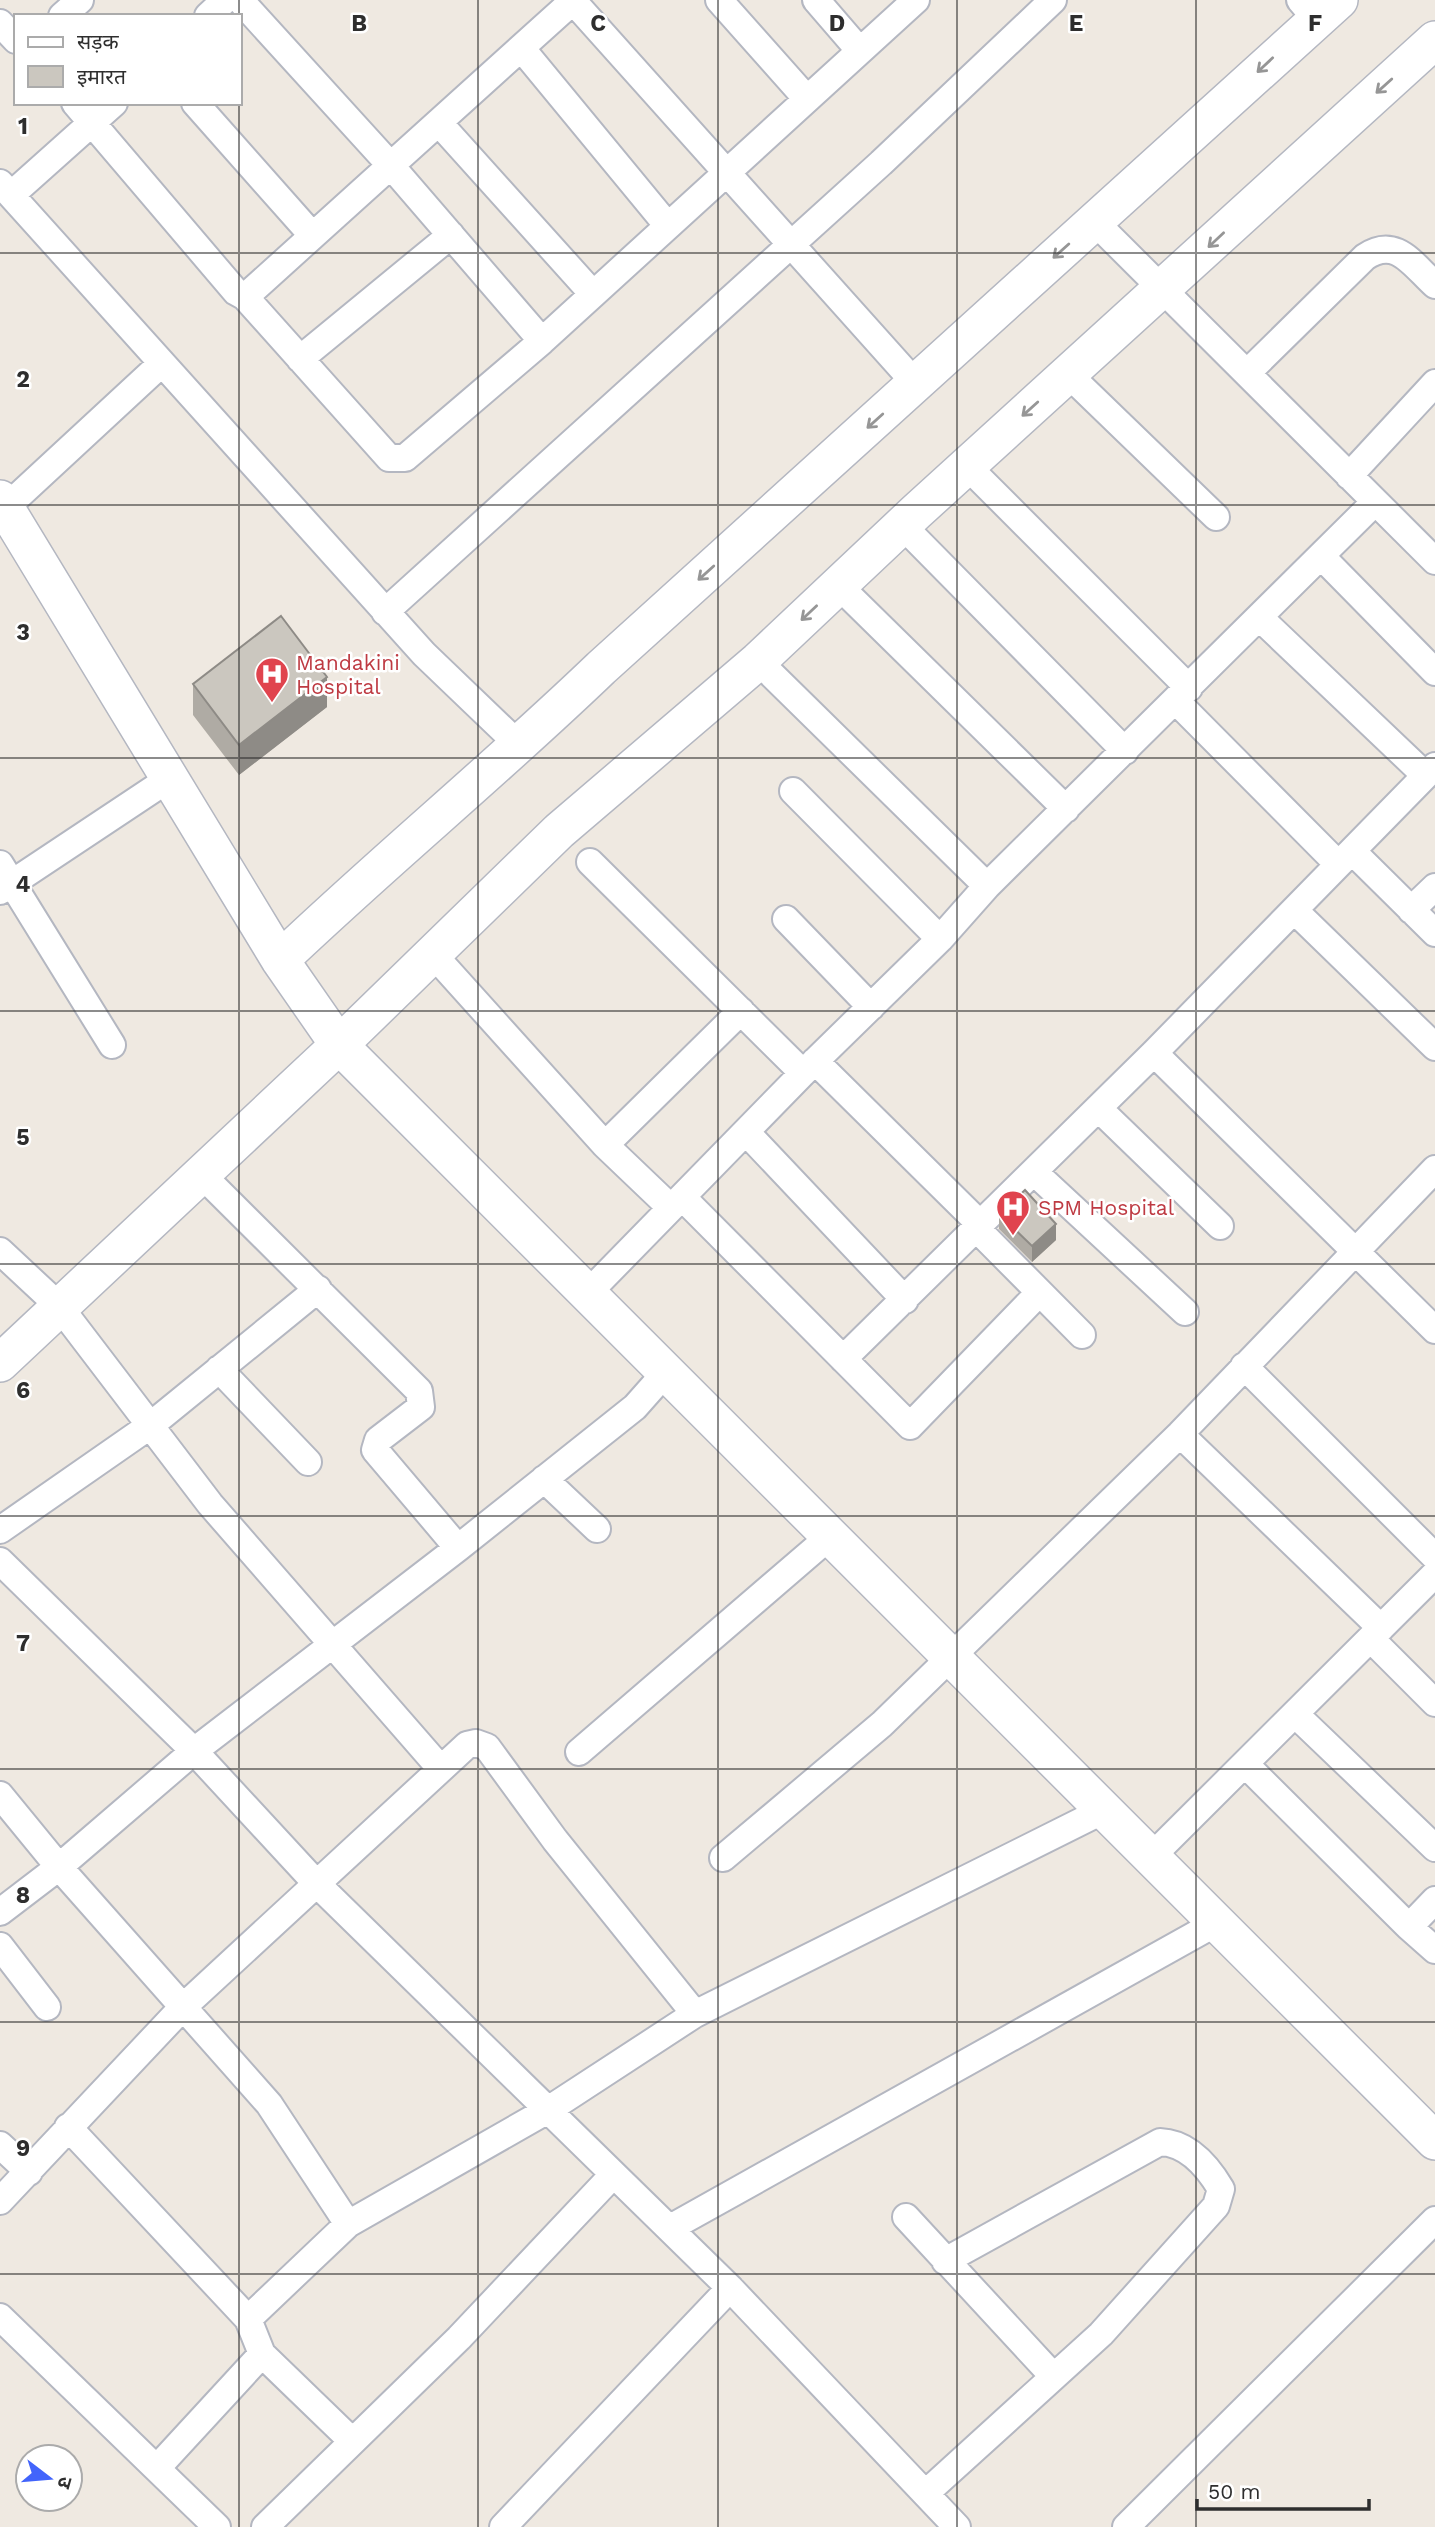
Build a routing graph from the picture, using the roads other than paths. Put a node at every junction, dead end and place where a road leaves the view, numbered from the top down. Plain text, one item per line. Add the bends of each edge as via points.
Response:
1 (80, 0) edge
2 (225, 0) edge
3 (240, 0) edge
4 (573, 0) edge
5 (719, 0) edge
6 (816, 0) edge
7 (916, 0) edge
8 (1054, 0) edge
9 (1319, 7) edge
10 (64, 14) edge
11 (210, 14) edge
12 (0, 23) edge
13 (14, 38) edge
14 (1435, 40) edge
15 (522, 49) junction
16 (860, 51) junction
17 (807, 99) junction
18 (77, 105) edge
19 (112, 105) edge
20 (197, 105) edge
21 (93, 123) junction
22 (439, 123) junction
23 (392, 167) junction
24 (728, 171) junction
25 (6, 189) edge
26 (1094, 221) junction
27 (668, 226) junction
28 (312, 235) junction
29 (451, 235) junction
30 (792, 242) junction
31 (1435, 285) edge
32 (1161, 291) junction
33 (593, 294) junction
34 (245, 298) junction
35 (542, 341) junction
36 (300, 359) junction
37 (161, 364) junction
38 (1247, 373) junction
39 (1068, 374) junction
40 (1435, 383) edge
41 (916, 384) junction
42 (967, 466) junction
43 (1349, 476) junction
44 (1375, 502) junction
45 (2, 507) edge
46 (1216, 517) dead end
47 (902, 525) junction
48 (1321, 556) junction
49 (1435, 561) edge
50 (838, 585) junction
51 (386, 612) junction
52 (1260, 618) junction
53 (758, 661) junction
54 (1435, 672) edge
55 (1183, 695) junction
56 (520, 746) junction
57 (1125, 751) junction
58 (1430, 771) edge
59 (170, 778) junction
60 (793, 791) dead end
61 (1066, 809) junction
62 (1345, 858) junction
63 (590, 862) dead end
64 (4, 879) edge
65 (988, 886) junction
66 (1435, 887) edge
67 (1294, 910) junction
68 (1412, 910) junction
69 (786, 919) dead end
70 (1435, 933) edge
71 (940, 939) junction
72 (432, 953) junction
73 (280, 960) junction
74 (871, 1007) junction
75 (741, 1011) junction
76 (112, 1045) dead end
77 (339, 1045) junction
78 (1435, 1047) edge
79 (1154, 1053) junction
80 (809, 1067) junction
81 (1098, 1108) junction
82 (746, 1132) junction
83 (605, 1145) junction
84 (200, 1172) junction
85 (1034, 1172) junction
86 (1431, 1180) edge
87 (676, 1203) junction
88 (1220, 1226) dead end
89 (979, 1227) junction
90 (1355, 1250) junction
91 (1, 1253) edge
92 (318, 1289) junction
93 (589, 1292) junction
94 (1040, 1293) junction
95 (905, 1300) junction
96 (59, 1306) junction
97 (1185, 1312) dead end
98 (1435, 1330) edge
99 (1082, 1335) dead end
100 (843, 1359) junction
101 (0, 1363) edge
102 (1244, 1366) junction
103 (219, 1369) junction
104 (666, 1372) junction
105 (151, 1425) junction
106 (1180, 1434) junction
107 (308, 1462) dead end
108 (544, 1479) junction
109 (597, 1528) dead end
110 (0, 1530) edge
111 (829, 1537) junction
112 (458, 1548) junction
113 (1435, 1557) edge
114 (0, 1561) edge
115 (1435, 1574) edge
116 (1376, 1633) junction
117 (333, 1644) junction
118 (950, 1656) junction
119 (1435, 1703) edge
120 (1295, 1714) junction
121 (194, 1751) junction
122 (579, 1752) dead end
123 (1245, 1764) junction
124 (441, 1769) junction
125 (0, 1795) edge
126 (1104, 1810) junction
127 (1435, 1848) edge
128 (1151, 1857) junction
129 (723, 1858) dead end
130 (59, 1867) junction
131 (316, 1882) junction
132 (1435, 1900) edge
133 (0, 1912) edge
134 (1218, 1922) junction
135 (1409, 1927) junction
136 (0, 1947) edge
137 (1435, 1950) edge
138 (47, 2007) dead end
139 (182, 2008) junction
140 (695, 2014) junction
141 (548, 2110) junction
142 (68, 2127) junction
143 (1435, 2141) edge
144 (0, 2145) edge
145 (29, 2172) junction
146 (612, 2176) junction
147 (0, 2201) edge
148 (906, 2217) dead end
149 (1435, 2220) edge
150 (348, 2224) junction
151 (670, 2228) junction
152 (944, 2261) junction
153 (730, 2288) junction
154 (0, 2317) edge
155 (248, 2319) junction
156 (262, 2354) junction
157 (1053, 2376) junction
158 (351, 2440) junction
159 (157, 2468) junction
160 (928, 2492) junction
161 (217, 2527) edge
162 (265, 2527) edge
163 (502, 2527) edge
164 (957, 2527) edge
165 (1126, 2527) edge

1 - 10 street
2 - 11 street
3 - 23 street
4 - 15 street
4 - 24 street
5 - 17 street
6 - 16 street
7 - 16 street
8 - 30 street
9 -> 26 street
12 - 13 street
14 -> 32 street
15 - 22 street
15 - 27 street
16 - 17 street
17 - 24 street
18 - 21 street
19 - 21 street
20 - 28 street
21 - 25 street
21 - 34 street
22 - 23 street
22 - 33 street
23 - 28 street
23 - 29 street
24 - 27 street
24 - 30 street
25 - 37 street
26 - 32 street
26 -> 41 street
27 - 33 street
28 - 34 street
29 - 35 street
29 - 36 street
30 - 41 street
30 - 51 street
31 - 38 street via 1399,253 1378,248
32 - 38 street
32 - 39 street
33 - 35 street
34 - 36 street
35 - 36 street via 405,458 389,458
37 - 45 street
37 - 51 street
38 - 43 street
39 -> 42 street
39 - 46 street
40 - 43 street
41 -> 56 street
42 - 47 street
42 - 55 street
43 - 44 street
44 - 48 street
44 - 49 street
45 - 59 street
47 - 50 street
47 - 57 street
48 - 52 street
48 - 54 street
50 -> 53 street
50 - 61 street
51 - 56 street
52 - 55 street
52 - 58 street
53 - 65 street
53 - 72 street via 559,831
55 - 57 street
55 - 62 street
56 - 73 street via 361,883
57 - 61 street
58 - 62 street
59 - 64 street
59 - 73 street
60 - 71 street
61 - 65 street
62 - 67 street
62 - 68 street
63 - 75 street
64 - 76 street
65 - 71 street
66 - 68 street
67 - 78 street
67 - 79 street
68 - 70 street
69 - 74 street
71 - 74 street
72 - 77 street
72 - 83 street
73 - 77 street
74 - 80 street
75 - 80 street
75 - 83 street
77 - 84 street
77 - 93 street
79 - 81 street
79 - 90 street
80 - 82 street
80 - 89 street
81 - 85 street
81 - 88 street
82 - 87 street
82 - 95 street
83 - 87 street
84 - 92 street
84 - 96 street
85 - 89 street
85 - 97 street
86 - 90 street
87 - 93 street
87 - 100 street
89 - 94 street
89 - 95 street
90 - 98 street
90 - 102 street
91 - 96 street
92 - 103 street
92 - 112 street via 419,1391 421,1407 378,1440 375,1450
93 - 104 street
94 - 99 street
94 - 100 street via 910,1426
95 - 100 street
96 - 101 street
96 - 105 street
102 - 106 street
102 - 113 street
103 - 105 street
103 - 107 street
104 - 108 street via 635,1407
104 - 111 street
105 - 110 street
105 - 117 street via 210,1504
106 - 116 street
106 - 118 street
108 - 109 street
108 - 112 street
111 - 118 street
111 - 122 street
112 - 117 street
114 - 121 street
115 - 116 street
116 - 119 street
116 - 120 street
117 - 121 street
117 - 124 street
118 - 126 street
118 - 129 street via 882,1724
120 - 123 street
120 - 127 street
121 - 130 street
121 - 131 street
123 - 128 street
123 - 135 street
124 - 131 street
124 - 140 street via 467,1745 487,1746 555,1840
125 - 130 street
126 - 128 street
126 - 140 street
128 - 134 street
130 - 133 street
130 - 139 street
131 - 139 street
131 - 141 street
132 - 135 street
134 - 143 street
134 - 151 street
135 - 137 street
136 - 138 street
139 - 142 street
139 - 150 street via 269,2104
140 - 141 street
141 - 146 street
141 - 150 street
142 - 145 street
142 - 155 street
144 - 145 street
145 - 147 street
146 - 151 street
146 - 158 street via 459,2338
148 - 152 street
149 - 165 street
150 - 155 street
151 - 153 street
152 - 157 street
152 - 157 street via 1160,2142 1185,2150 1209,2170 1221,2189 1216,2206 1101,2334
153 - 160 street
153 - 163 street
154 - 159 street
155 - 156 street
156 - 158 street
156 - 159 street
157 - 160 street
158 - 162 street
159 - 161 street
160 - 164 street

